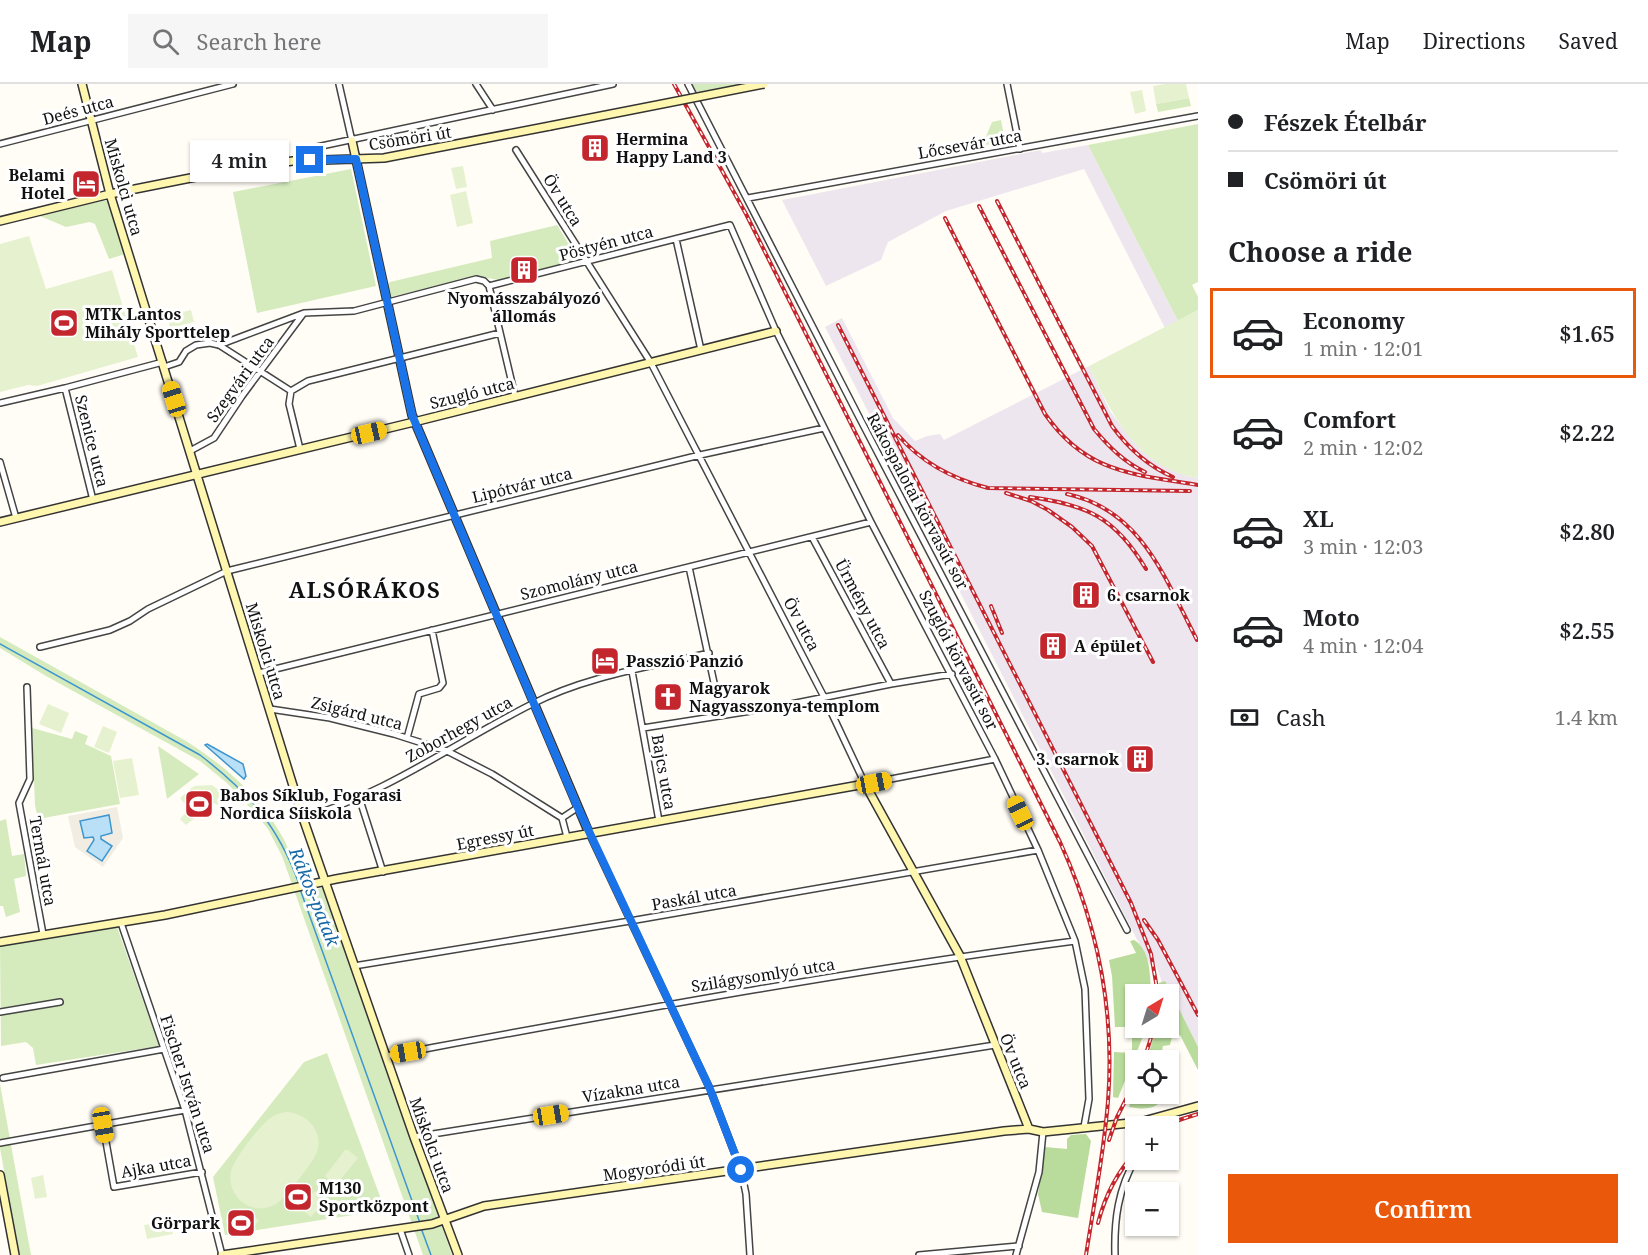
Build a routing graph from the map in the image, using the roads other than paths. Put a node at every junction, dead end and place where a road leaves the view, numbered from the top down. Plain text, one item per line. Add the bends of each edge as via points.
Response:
1 (82, 84) edge
2 (233, 84) edge
3 (339, 84) edge
4 (476, 84) edge
5 (614, 84) edge
6 (688, 84) edge
7 (764, 84) edge
8 (1007, 84) edge
9 (493, 110) junction
10 (1198, 116) edge
11 (91, 120) junction
12 (352, 141) junction
13 (0, 144) edge
14 (1020, 149) junction
15 (516, 150) dead end
16 (298, 151) dead end
17 (356, 159) junction
18 (110, 194) junction
19 (748, 198) junction
20 (0, 221) edge
21 (730, 225) joint
22 (676, 239) junction
23 (587, 262) junction
24 (489, 286) junction
25 (387, 302) junction
26 (304, 313) junction
27 (776, 331) junction
28 (500, 333) junction
29 (219, 345) junction
30 (701, 350) junction
31 (400, 359) junction
32 (651, 363) junction
33 (164, 364) junction
34 (260, 371) junction
35 (65, 388) junction
36 (291, 391) junction
37 (515, 396) junction
38 (0, 403) edge
39 (414, 422) junction
40 (824, 428) junction
41 (300, 449) junction
42 (190, 451) junction
43 (700, 455) junction
44 (0, 462) edge
45 (197, 474) junction
46 (93, 500) junction
47 (455, 516) junction
48 (16, 518) junction
49 (0, 522) edge
50 (871, 522) junction
51 (812, 537) junction
52 (749, 552) junction
53 (689, 567) junction
54 (227, 571) junction
55 (496, 614) junction
56 (432, 630) junction
57 (40, 647) dead end
58 (709, 653) junction
59 (632, 671) junction
60 (259, 673) junction
61 (952, 674) junction
62 (891, 684) junction
63 (27, 687) dead end
64 (824, 696) junction
65 (534, 703) junction
66 (270, 709) junction
67 (721, 715) junction
68 (643, 728) junction
69 (407, 738) junction
70 (447, 751) junction
71 (995, 759) junction
72 (865, 784) junction
73 (359, 797) junction
74 (578, 808) junction
75 (303, 818) junction
76 (562, 818) junction
77 (659, 820) junction
78 (589, 833) junction
79 (567, 837) junction
80 (1038, 850) junction
81 (383, 872) junction
82 (914, 872) junction
83 (324, 882) junction
84 (630, 921) junction
85 (121, 923) junction
86 (1127, 930) dead end
87 (43, 934) junction
88 (1075, 941) junction
89 (0, 942) edge
90 (960, 956) junction
91 (354, 966) junction
92 (60, 1002) dead end
93 (670, 1004) junction
94 (0, 1012) edge
95 (995, 1045) junction
96 (164, 1048) junction
97 (386, 1056) junction
98 (3, 1078) dead end
99 (710, 1089) junction
100 (1198, 1106) edge
101 (185, 1110) junction
102 (1166, 1116) edge
103 (103, 1125) junction
104 (1125, 1125) edge
105 (1084, 1127) junction
106 (1029, 1129) junction
107 (1043, 1132) junction
108 (414, 1137) junction
109 (0, 1143) edge
110 (741, 1170) junction
111 (1131, 1170) edge
112 (202, 1172) junction
113 (0, 1175) edge
114 (445, 1220) junction
115 (400, 1229) junction
116 (1019, 1246) junction
117 (15, 1255) edge
118 (222, 1255) edge
119 (409, 1255) edge
120 (458, 1255) edge
121 (750, 1255) edge
122 (919, 1255) edge
123 (1017, 1255) edge
124 (1115, 1255) edge

1 - 11 street, Miskolci utca
2 - 11 street, Deés utca
3 - 12 street
4 - 9 street
5 - 9 street, Csömöri út
6 - 19 street, Rákospalotai körvasút sor
7 - 17 street, Csömöri út, bridge via 399,155
8 - 14 street
9 - 12 street, Csömöri út
10 - 14 street, Lőcsevár utca
11 - 13 street, Deés utca
11 - 18 street, Miskolci utca
12 - 16 street, Csömöri út
12 - 17 street
14 - 19 street, Lőcsevár utca
15 - 23 street, Öv utca
17 - 18 street, Csömöri út via 250,166
17 - 25 street
18 - 20 street, Csömöri út
18 - 33 street, Miskolci utca
19 - 86 street, Rákospalotai körvasút sor
21 - 22 street, Pöstyén utca
21 - 27 street, Szuglói körvasút sor
22 - 23 street, Pöstyén utca
22 - 30 street
23 - 24 street, Pöstyén utca
23 - 32 street, Öv utca
24 - 25 street via 476,279
24 - 28 street
25 - 26 street via 354,311
25 - 31 street
26 - 29 street
26 - 34 street, Szegvári utca
27 - 30 street, Szugló utca
27 - 40 street, Szuglói körvasút sor
28 - 31 street
28 - 37 street
29 - 33 street via 196,345 179,362
29 - 34 street
30 - 32 street, Szugló utca
31 - 36 street via 308,381
31 - 39 street
32 - 37 street, Szugló utca
32 - 43 street, Öv utca
33 - 35 street
33 - 42 street, Miskolci utca
34 - 36 street
34 - 42 street, Szegvári utca via 214,438
35 - 38 street
35 - 46 street, Szenice utca
36 - 41 street via 289,404
37 - 39 street, Szugló utca
39 - 41 street, Szugló utca
39 - 47 street
40 - 43 street, Lipótvár utca
40 - 50 street, Szuglói körvasút sor
41 - 45 street, Szugló utca
42 - 45 street, Miskolci utca
43 - 47 street, Lipótvár utca
43 - 52 street, Öv utca
44 - 48 street
45 - 46 street, Szugló utca
45 - 54 street, Miskolci utca
46 - 48 street, Szugló utca
47 - 54 street, Lipótvár utca
47 - 55 street
48 - 49 street, Szugló utca
50 - 51 street, Szomolány utca
50 - 61 street, Szuglói körvasút sor
51 - 52 street, Szomolány utca
51 - 62 street, Ürmény utca
52 - 53 street, Szomolány utca
52 - 64 street, Öv utca
53 - 55 street, Szomolány utca
53 - 58 street
54 - 57 street, Lipótvár utca via 110,630
54 - 60 street, Miskolci utca
55 - 56 street, Szomolány utca
55 - 65 street
56 - 60 street, Szomolány utca
56 - 69 street via 443,683 419,694
58 - 59 street, Zoborhegy utca
58 - 67 street
59 - 65 street, Zoborhegy utca via 576,686
59 - 68 street, Bajcs utca
60 - 66 street, Miskolci utca
61 - 62 street
61 - 71 street, Szuglói körvasút sor
62 - 64 street
63 - 87 street, Termál utca via 30,778 19,803
64 - 67 street
64 - 72 street, Öv utca
65 - 70 street, Zoborhegy utca
65 - 74 street
66 - 69 street, Zsigárd utca via 330,718
66 - 75 street, Miskolci utca
67 - 68 street
68 - 77 street, Bajcs utca
69 - 70 street, Zsigárd utca
70 - 73 street, Zoborhegy utca
70 - 76 street, Zsigárd utca
71 - 72 street, Egressy út
71 - 80 street, Szuglói körvasút sor
72 - 77 street, Egressy út
72 - 82 street, Öv utca
73 - 75 street, Zoborhegy utca
73 - 81 street
74 - 76 street
74 - 78 street
75 - 83 street, Miskolci utca
76 - 79 street
77 - 78 street, Egressy út
78 - 79 street, Egressy út
78 - 84 street
79 - 81 street, Egressy út
80 - 82 street, Paskál utca
80 - 88 street, Szuglói körvasút sor
81 - 83 street, Egressy út
82 - 84 street, Paskál utca
82 - 90 street, Öv utca
83 - 85 street, Egressy út
83 - 91 street, Miskolci utca
84 - 91 street, Paskál utca
84 - 93 street
85 - 87 street, Egressy út
85 - 96 street, Fischer István utca
87 - 89 street, Egressy út
88 - 90 street, Szilágysomlyó utca
88 - 105 street, Szuglói körvasút sor via 1085,989 1089,1099
90 - 93 street, Szilágysomlyó utca
90 - 95 street, Öv utca
91 - 97 street, Miskolci utca
92 - 94 street
93 - 97 street, Szilágysomlyó utca
93 - 99 street
95 - 99 street, Vízakna utca
95 - 106 street, Öv utca
96 - 98 street
96 - 101 street, Fischer István utca
97 - 108 street, Miskolci utca
99 - 108 street, Vízakna utca
99 - 110 street
100 - 102 street, Mogyoródi út
101 - 103 street
101 - 112 street, Fischer István utca
103 - 109 street
103 - 112 street, Ajka utca via 114,1187
104 - 105 street, Mogyoródi út
105 - 107 street, Mogyoródi út
106 - 107 street, Mogyoródi út
106 - 110 street, Mogyoródi út
107 - 116 street via 1039,1172
108 - 114 street, Miskolci utca
110 - 114 street, Mogyoródi út via 484,1206
110 - 121 street
111 - 124 street via 1120,1193
112 - 118 street, Fischer István utca
113 - 117 street
114 - 115 street, Mogyoródi út
114 - 120 street, Miskolci utca
115 - 118 street, Mogyoródi út
115 - 119 street
116 - 122 street
116 - 123 street

